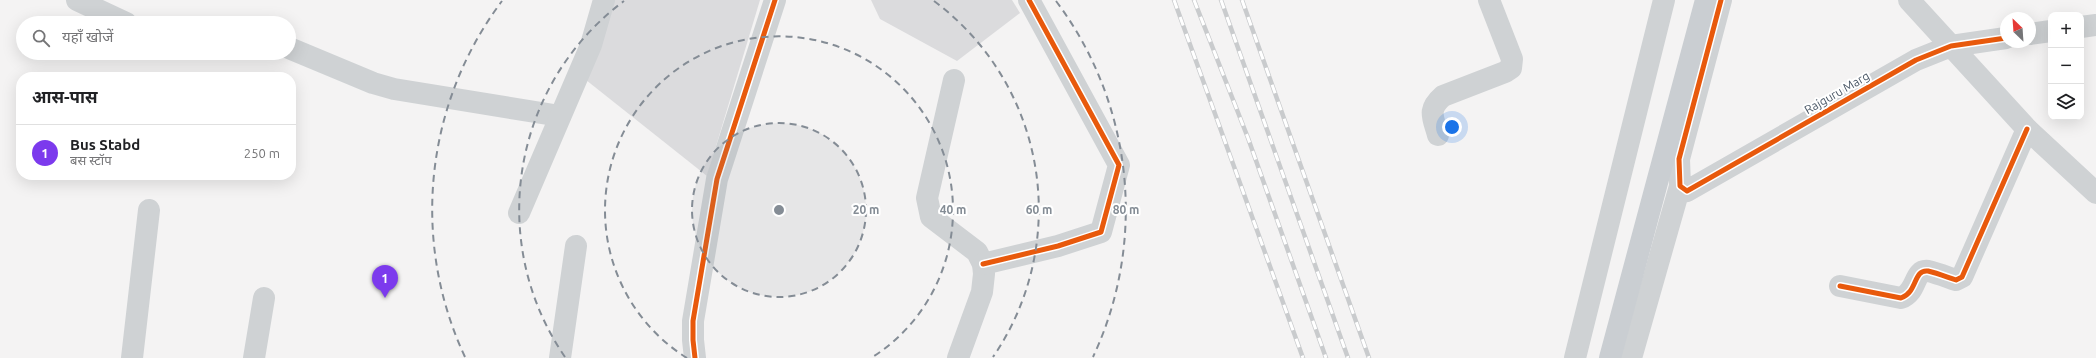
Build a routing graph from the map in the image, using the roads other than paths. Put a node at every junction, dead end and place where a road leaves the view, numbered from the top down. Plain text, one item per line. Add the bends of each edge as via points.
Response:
1 (77, 0) edge
2 (604, 0) edge
3 (775, 0) edge
4 (1029, 0) edge
5 (1489, 0) edge
6 (1664, 0) edge
7 (1706, 0) edge
8 (1721, 0) edge
9 (1915, 2) edge
10 (111, 16) edge
11 (2096, 25) edge
12 (2084, 27) edge
13 (2048, 31) edge
14 (2036, 33) edge
15 (2000, 39) edge
16 (1951, 46) junction
17 (296, 51) edge
18 (954, 80) dead end
19 (560, 116) junction
20 (2027, 128) junction
21 (1438, 135) dead end
22 (1683, 188) junction
23 (2096, 193) edge
24 (149, 210) dead end
25 (519, 213) dead end
26 (576, 246) dead end
27 (983, 264) junction
28 (1840, 286) dead end
29 (264, 298) dead end
30 (132, 358) edge
31 (254, 358) edge
32 (560, 358) edge
33 (695, 358) edge
34 (958, 358) edge
35 (1575, 358) edge
36 (1610, 358) edge
37 (1631, 358) edge

1 - 10 street
2 - 19 street via 591,45
3 - 33 street via 717,179 693,321 692,340
4 - 27 street via 1119,165 1101,232 1058,246
5 - 21 street via 1512,59 1510,68 1443,96 1435,103 1431,112
6 - 35 street
7 - 36 main road
8 - 22 street via 1679,159
9 - 16 street
11 - 12 street
13 - 14 street
15 - 16 street, Rajguru Marg
16 - 20 street
16 - 22 street, Rajguru Marg via 1916,60
17 - 19 street via 373,83 394,89
18 - 27 street via 927,198 928,207 931,217 977,252
19 - 25 street
20 - 23 street
20 - 28 street via 1962,277 1956,280 1928,271 1922,272 1918,274 1911,292 1901,298
22 - 37 street
24 - 30 street
26 - 32 street
27 - 34 street via 982,292
29 - 31 street

